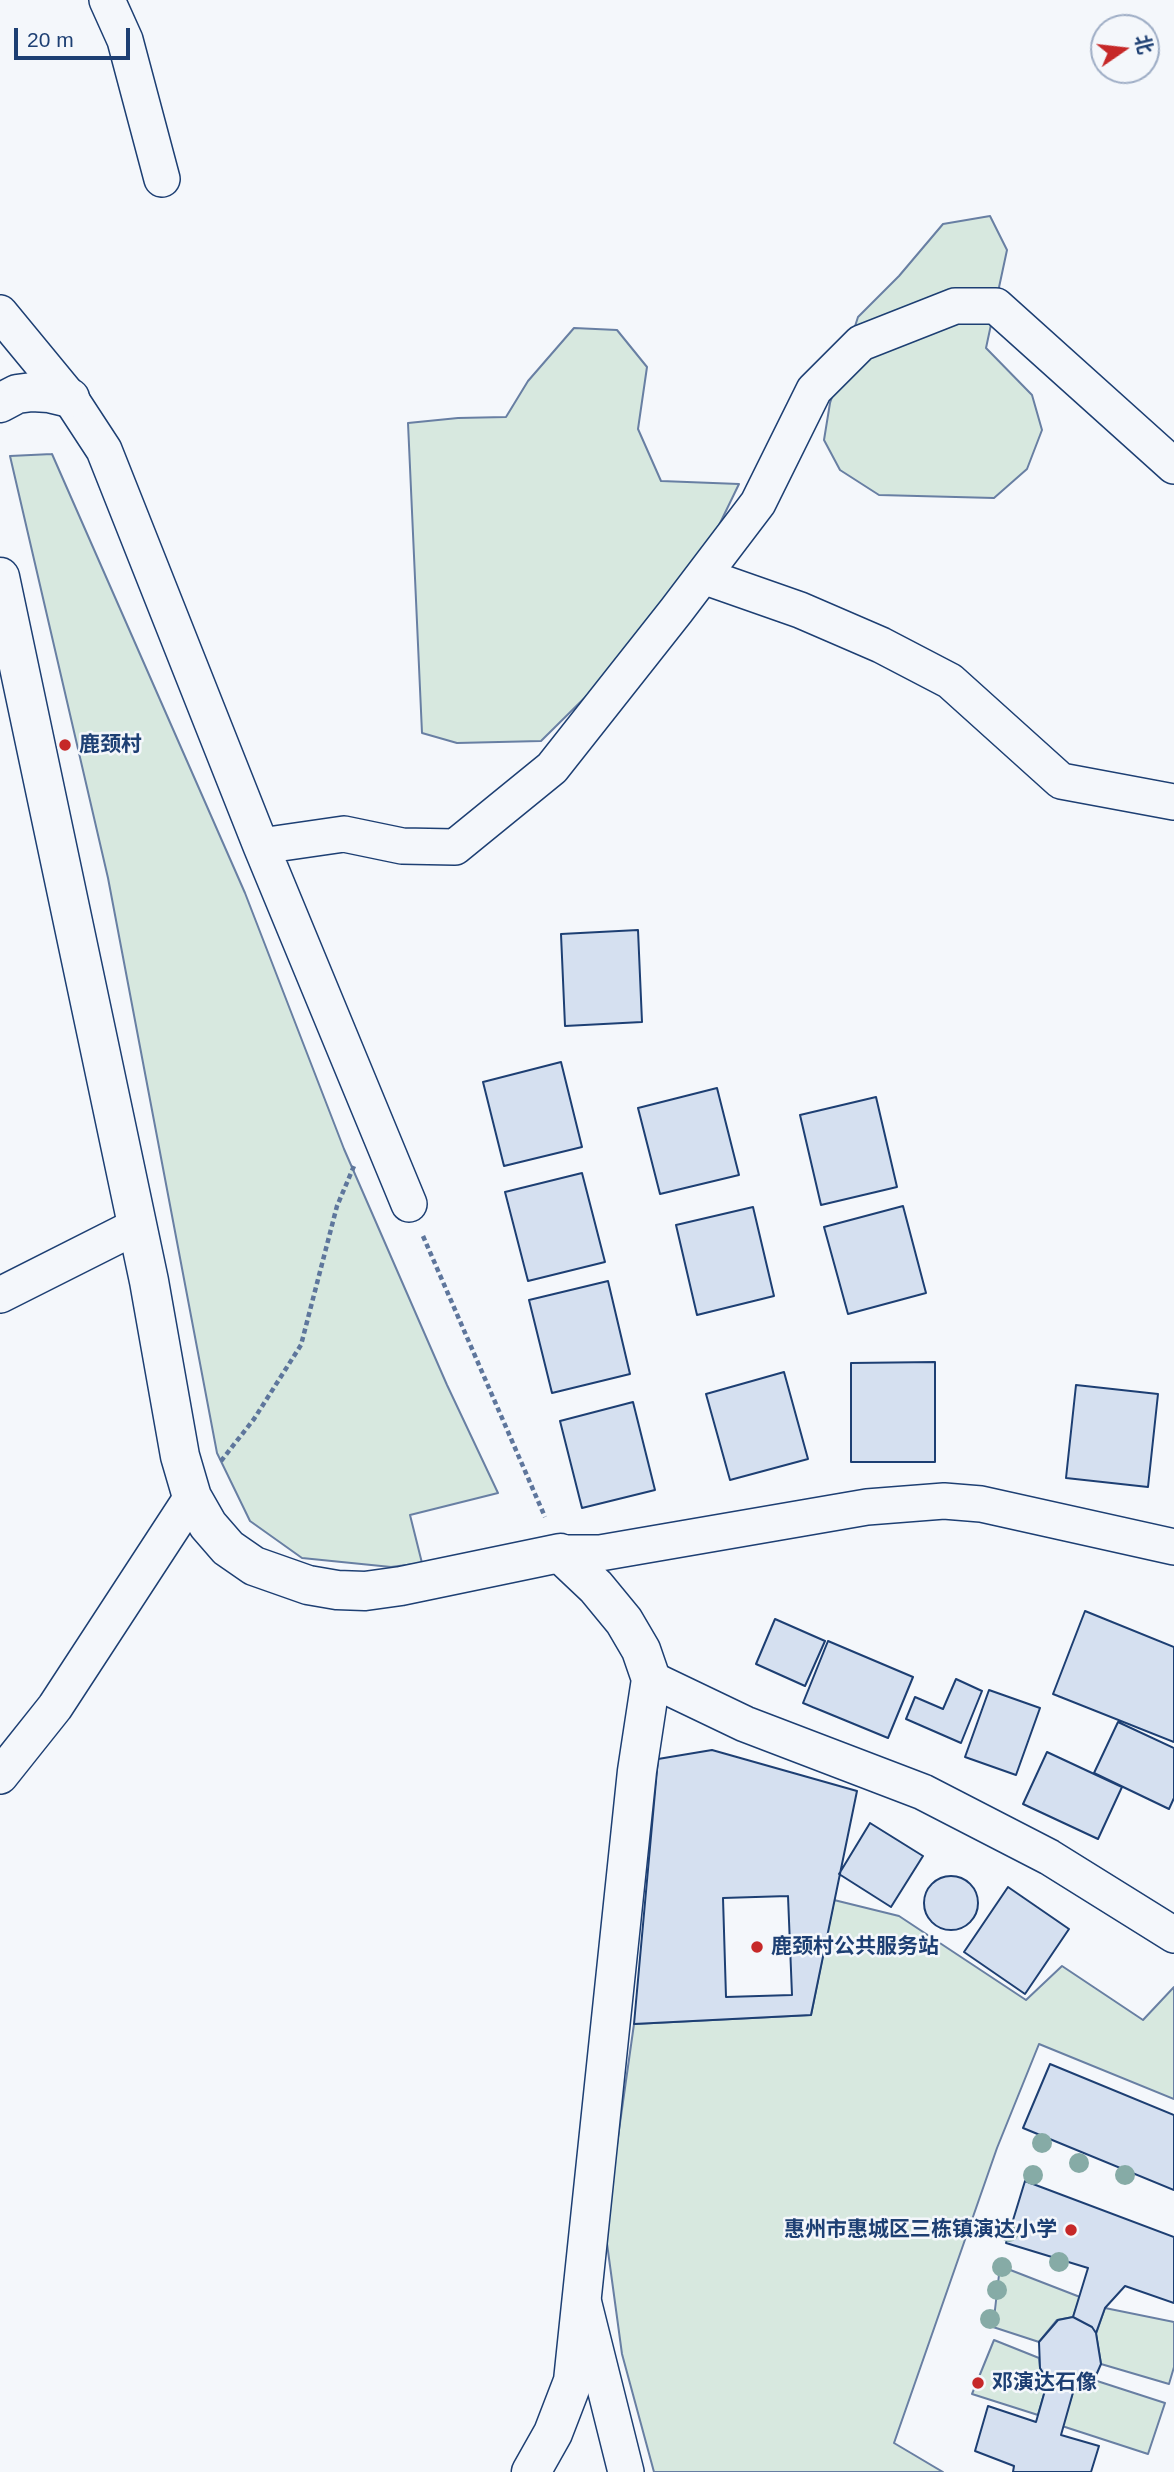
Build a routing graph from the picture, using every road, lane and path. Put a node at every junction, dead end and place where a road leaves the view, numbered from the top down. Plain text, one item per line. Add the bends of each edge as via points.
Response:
1 (107, 0) edge
2 (162, 180) dead end
3 (0, 313) edge
4 (70, 398) junction
5 (0, 403) edge
6 (1174, 466) edge
7 (703, 576) junction
8 (0, 577) edge
9 (1174, 802) edge
10 (261, 846) junction
11 (375, 1118) junction
12 (410, 1204) joint
13 (137, 1226) junction
14 (0, 1295) edge
15 (192, 1497) junction
16 (1169, 1537) edge
17 (560, 1553) junction
18 (651, 1679) junction
19 (0, 1776) edge
20 (1174, 1936) edge
21 (581, 2290) junction
22 (531, 2472) edge
23 (626, 2472) edge

1 - 2 street via 125,40
3 - 4 street
4 - 5 street via 32,392
4 - 10 street via 104,450
6 - 7 street via 996,306 955,306 861,343 814,390 758,503
7 - 9 street via 800,610 950,681 1061,781
7 - 10 street via 552,768 455,847 402,846 344,834
8 - 13 street
10 - 11 street
11 - 12 street
11 - 15 path via 337,1206 300,1345 254,1419
12 - 17 path
13 - 14 street
13 - 15 street via 180,1456
15 - 17 street via 228,1548 254,1566 337,1590 401,1586
15 - 19 street via 55,1707
16 - 17 street via 981,1504 933,1502 867,1507 600,1553
17 - 18 street via 624,1621
18 - 20 street via 745,1724 923,1792 1049,1857
18 - 21 street
21 - 22 street via 573,2381 553,2433
21 - 23 street

